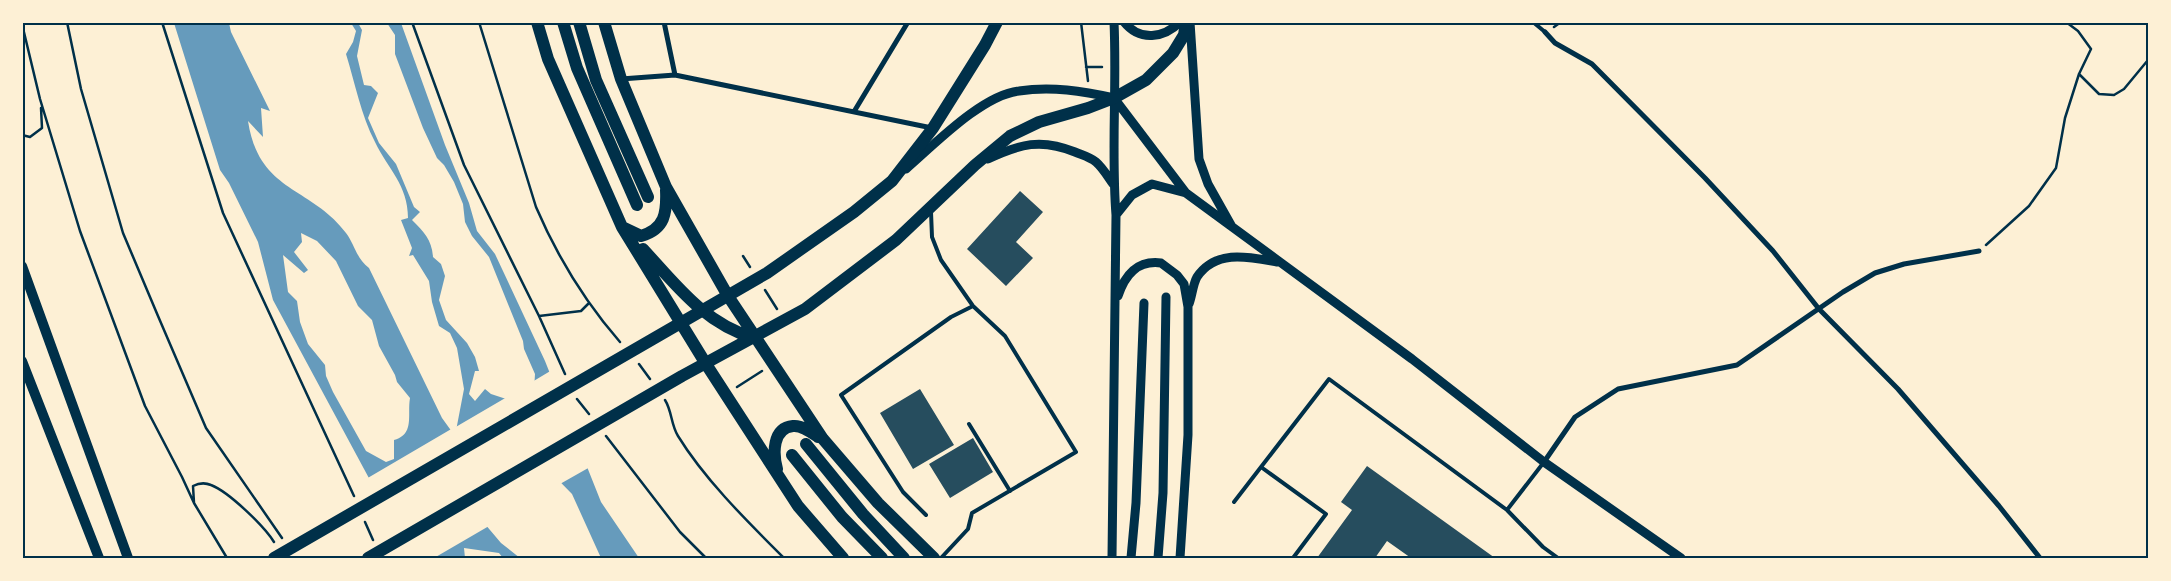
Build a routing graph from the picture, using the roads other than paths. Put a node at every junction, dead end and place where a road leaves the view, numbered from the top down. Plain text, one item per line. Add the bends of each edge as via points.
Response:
1 (537, 22) edge
2 (563, 22) edge
3 (579, 22) edge
4 (604, 22) edge
5 (664, 22) edge
6 (908, 22) edge
7 (997, 22) edge
8 (1114, 22) edge
9 (1124, 22) edge
10 (1188, 22) edge
11 (1533, 22) edge
12 (1180, 23) edge
13 (1544, 32) joint
14 (675, 75) junction
15 (622, 80) junction
16 (1114, 98) junction
17 (855, 110) junction
18 (933, 128) junction
19 (975, 165) junction
20 (892, 182) junction
21 (1113, 184) junction
22 (666, 187) junction
23 (1186, 193) junction
24 (648, 197) dead end
25 (637, 204) dead end
26 (931, 206) junction
27 (1116, 215) junction
28 (622, 227) junction
29 (1232, 228) junction
30 (1979, 251) road end
31 (1279, 262) junction
32 (22, 266) edge
33 (728, 296) junction
34 (1166, 296) dead end
35 (1144, 302) dead end
36 (1115, 303) junction
37 (973, 306) junction
38 (1188, 307) junction
39 (1819, 309) junction
40 (682, 324) junction
41 (754, 338) junction
42 (22, 361) edge
43 (706, 364) junction
44 (969, 424) dead end
45 (822, 439) junction
46 (806, 444) dead end
47 (792, 455) dead end
48 (1544, 462) junction
49 (1261, 467) junction
50 (781, 480) junction
51 (1010, 491) junction
52 (1234, 502) dead end
53 (1507, 510) junction
54 (926, 515) dead end
55 (99, 558) edge
56 (128, 558) edge
57 (274, 558) edge
58 (368, 558) edge
59 (843, 558) edge
60 (882, 558) edge
61 (904, 558) edge
62 (934, 558) edge
63 (940, 558) edge
64 (1112, 558) edge
65 (1131, 558) edge
66 (1158, 558) edge
67 (1180, 558) edge
68 (1294, 558) edge
69 (1558, 558) edge
70 (1681, 558) edge
71 (2040, 558) edge

1 - 28 main road via 548,59
2 - 25 main road via 577,68
3 - 24 main road via 596,80
4 - 15 main road
5 - 14 street
6 - 17 street
7 - 18 main road
8 - 16 street
9 - 12 street via 1138,33 1154,36 1167,33
10 - 16 main road via 1184,35 1161,67 1146,80
10 - 29 street via 1199,159 1208,184
11 - 13 lane
13 - 39 street via 1555,43 1592,64 1654,124 1773,251
14 - 15 street
14 - 17 street
15 - 22 main road
16 - 19 main road via 1039,122 1010,136
16 - 20 street via 1057,89 1017,91 978,108
16 - 21 street
16 - 23 street
17 - 18 street
18 - 20 main road
19 - 21 street via 1013,148 1039,142 1067,149 1096,162
19 - 26 main road
20 - 33 main road via 854,212
21 - 27 street
22 - 28 main road via 667,209 658,228 641,236
22 - 33 main road
23 - 27 street via 1152,184 1132,195
23 - 29 street
26 - 37 lane via 932,237 941,260
26 - 41 main road via 896,240 785,322
27 - 36 street
28 - 40 main road
28 - 41 main road via 694,304 717,321
29 - 31 street
30 - 39 street via 1904,264 1875,273
31 - 38 street via 1248,256 1226,257 1208,265 1197,278
31 - 48 street via 1412,359
32 - 56 main road
33 - 40 main road
33 - 41 main road
34 - 66 street via 1163,493
35 - 65 street
36 - 38 street via 1121,286 1134,269 1153,262 1161,263 1184,284
36 - 64 street
37 - 51 lane via 1005,336 1076,452
37 - 54 lane via 841,395 903,492
38 - 67 street via 1188,435
39 - 48 street via 1737,365 1618,389 1575,417
39 - 71 street via 1898,389
40 - 43 main road
40 - 57 main road
41 - 43 main road
41 - 45 main road
42 - 55 main road
43 - 50 main road
43 - 58 main road
44 - 51 lane
45 - 50 main road via 807,429 793,426 782,431 774,447
45 - 62 main road via 878,503
46 - 61 main road
47 - 60 main road via 842,517
48 - 53 lane
48 - 70 street
49 - 52 lane
49 - 53 lane via 1329,379
49 - 68 lane via 1326,514
50 - 59 main road via 798,506
51 - 63 lane via 972,513 968,529
53 - 69 lane

